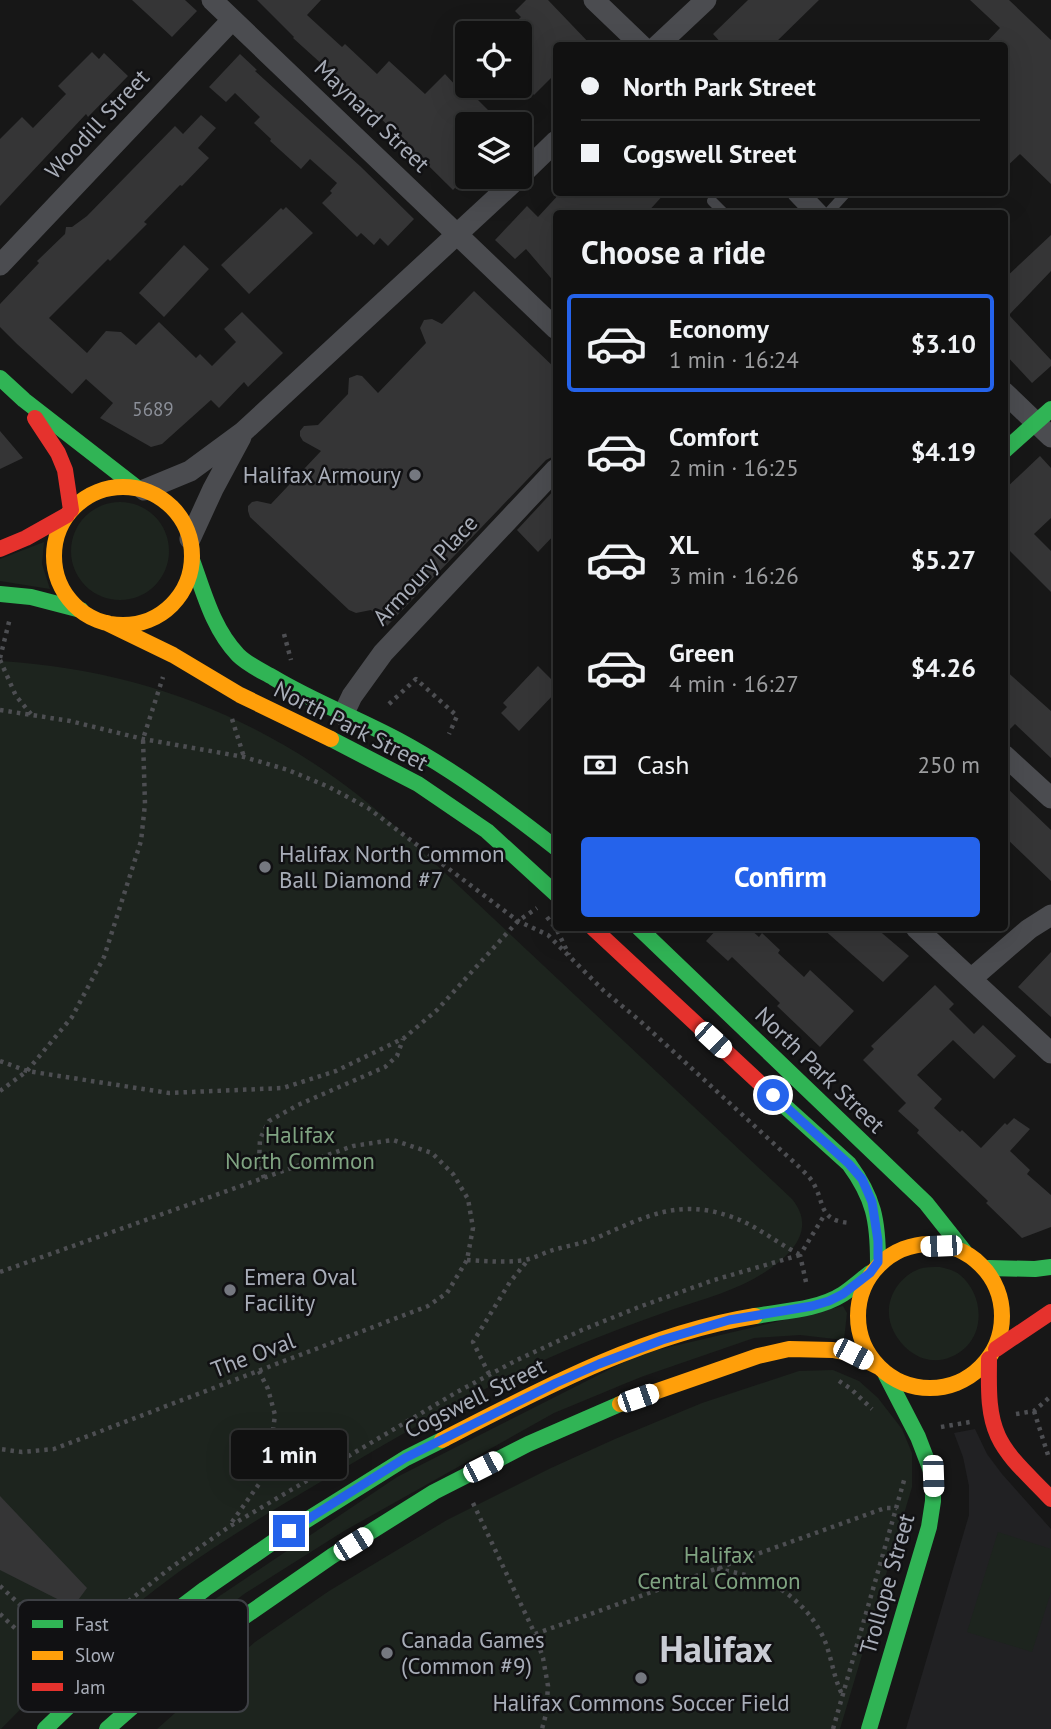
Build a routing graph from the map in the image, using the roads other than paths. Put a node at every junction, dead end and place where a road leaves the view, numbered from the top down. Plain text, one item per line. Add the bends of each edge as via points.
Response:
1 (212, 0) edge
2 (594, 0) edge
3 (706, 0) edge
4 (232, 20) junction
5 (638, 42) edge
6 (661, 42) edge
7 (553, 144) edge
8 (532, 165) edge
9 (507, 189) edge
10 (801, 196) edge
11 (843, 196) edge
12 (712, 201) dead end
13 (721, 210) edge
14 (814, 210) edge
15 (831, 210) edge
16 (458, 235) junction
17 (0, 265) edge
18 (553, 326) edge
19 (0, 378) edge
20 (1008, 395) edge
21 (24, 400) junction
22 (1046, 423) edge
23 (243, 432) junction
24 (1008, 448) edge
25 (553, 472) edge
26 (140, 489) junction
27 (69, 512) junction
28 (0, 549) edge
29 (191, 549) junction
30 (0, 594) edge
31 (80, 610) junction
32 (107, 623) junction
33 (343, 715) junction
34 (1008, 759) edge
35 (1051, 798) edge
36 (547, 857) edge
37 (553, 882) edge
38 (1051, 915) edge
39 (596, 931) edge
40 (642, 931) edge
41 (919, 931) edge
42 (971, 979) junction
43 (1051, 1052) edge
44 (964, 1251) junction
45 (1051, 1267) edge
46 (874, 1268) junction
47 (988, 1268) junction
48 (1051, 1312) edge
49 (992, 1354) junction
50 (883, 1371) junction
51 (1048, 1490) edge
52 (190, 1600) edge
53 (248, 1614) edge
54 (63, 1712) edge
55 (126, 1712) edge
56 (45, 1729) edge
57 (107, 1729) edge
58 (869, 1729) edge

1 - 4 street, Maynard Street
2 - 5 street
3 - 6 street
4 - 16 street, Maynard Street
4 - 17 street, Woodill Street
7 - 8 street
9 - 16 street
10 - 14 street
11 - 15 lane
12 - 13 lane
16 - 18 street, Maynard Street
16 - 23 street
19 - 21 main road
20 - 22 street
21 - 26 main road
21 - 27 main road via 65,470
22 - 24 main road
23 - 26 street via 190,471
23 - 29 street via 213,489
25 - 33 street, Armoury Place via 383,653
26 - 27 main road via 112,487 90,495
26 - 29 main road via 165,500 181,518
27 - 28 main road
27 - 31 main road via 58,530 54,565 59,583
29 - 32 main road via 189,577 171,606 141,623
29 - 33 main road, North Park Street via 226,642 276,680
30 - 31 main road
31 - 32 main road
32 - 36 main road, North Park Street via 418,784 487,831
33 - 36 main road, North Park Street via 432,759 505,808
34 - 35 street
36 - 37 main road, North Park Street
38 - 42 street
39 - 46 main road, North Park Street via 862,1179 876,1220
40 - 44 main road, North Park Street via 926,1203
41 - 42 street
42 - 43 street
44 - 46 main road via 917,1247 896,1252
44 - 47 main road
45 - 47 main road
46 - 50 main road via 861,1292 858,1312 867,1351
46 - 52 main road, Cogswell Street via 829,1301 729,1320 662,1340 534,1393 405,1458
47 - 49 main road via 1002,1306 1002,1324
48 - 49 main road
49 - 50 main road via 970,1377 948,1386 904,1384
49 - 51 main road via 993,1418 998,1435 1010,1454
50 - 53 main road via 853,1354 789,1349 619,1404 435,1492
50 - 58 main road, Trollope Street via 927,1459 933,1476 933,1502
54 - 56 main road, Cogswell Street
55 - 57 main road

